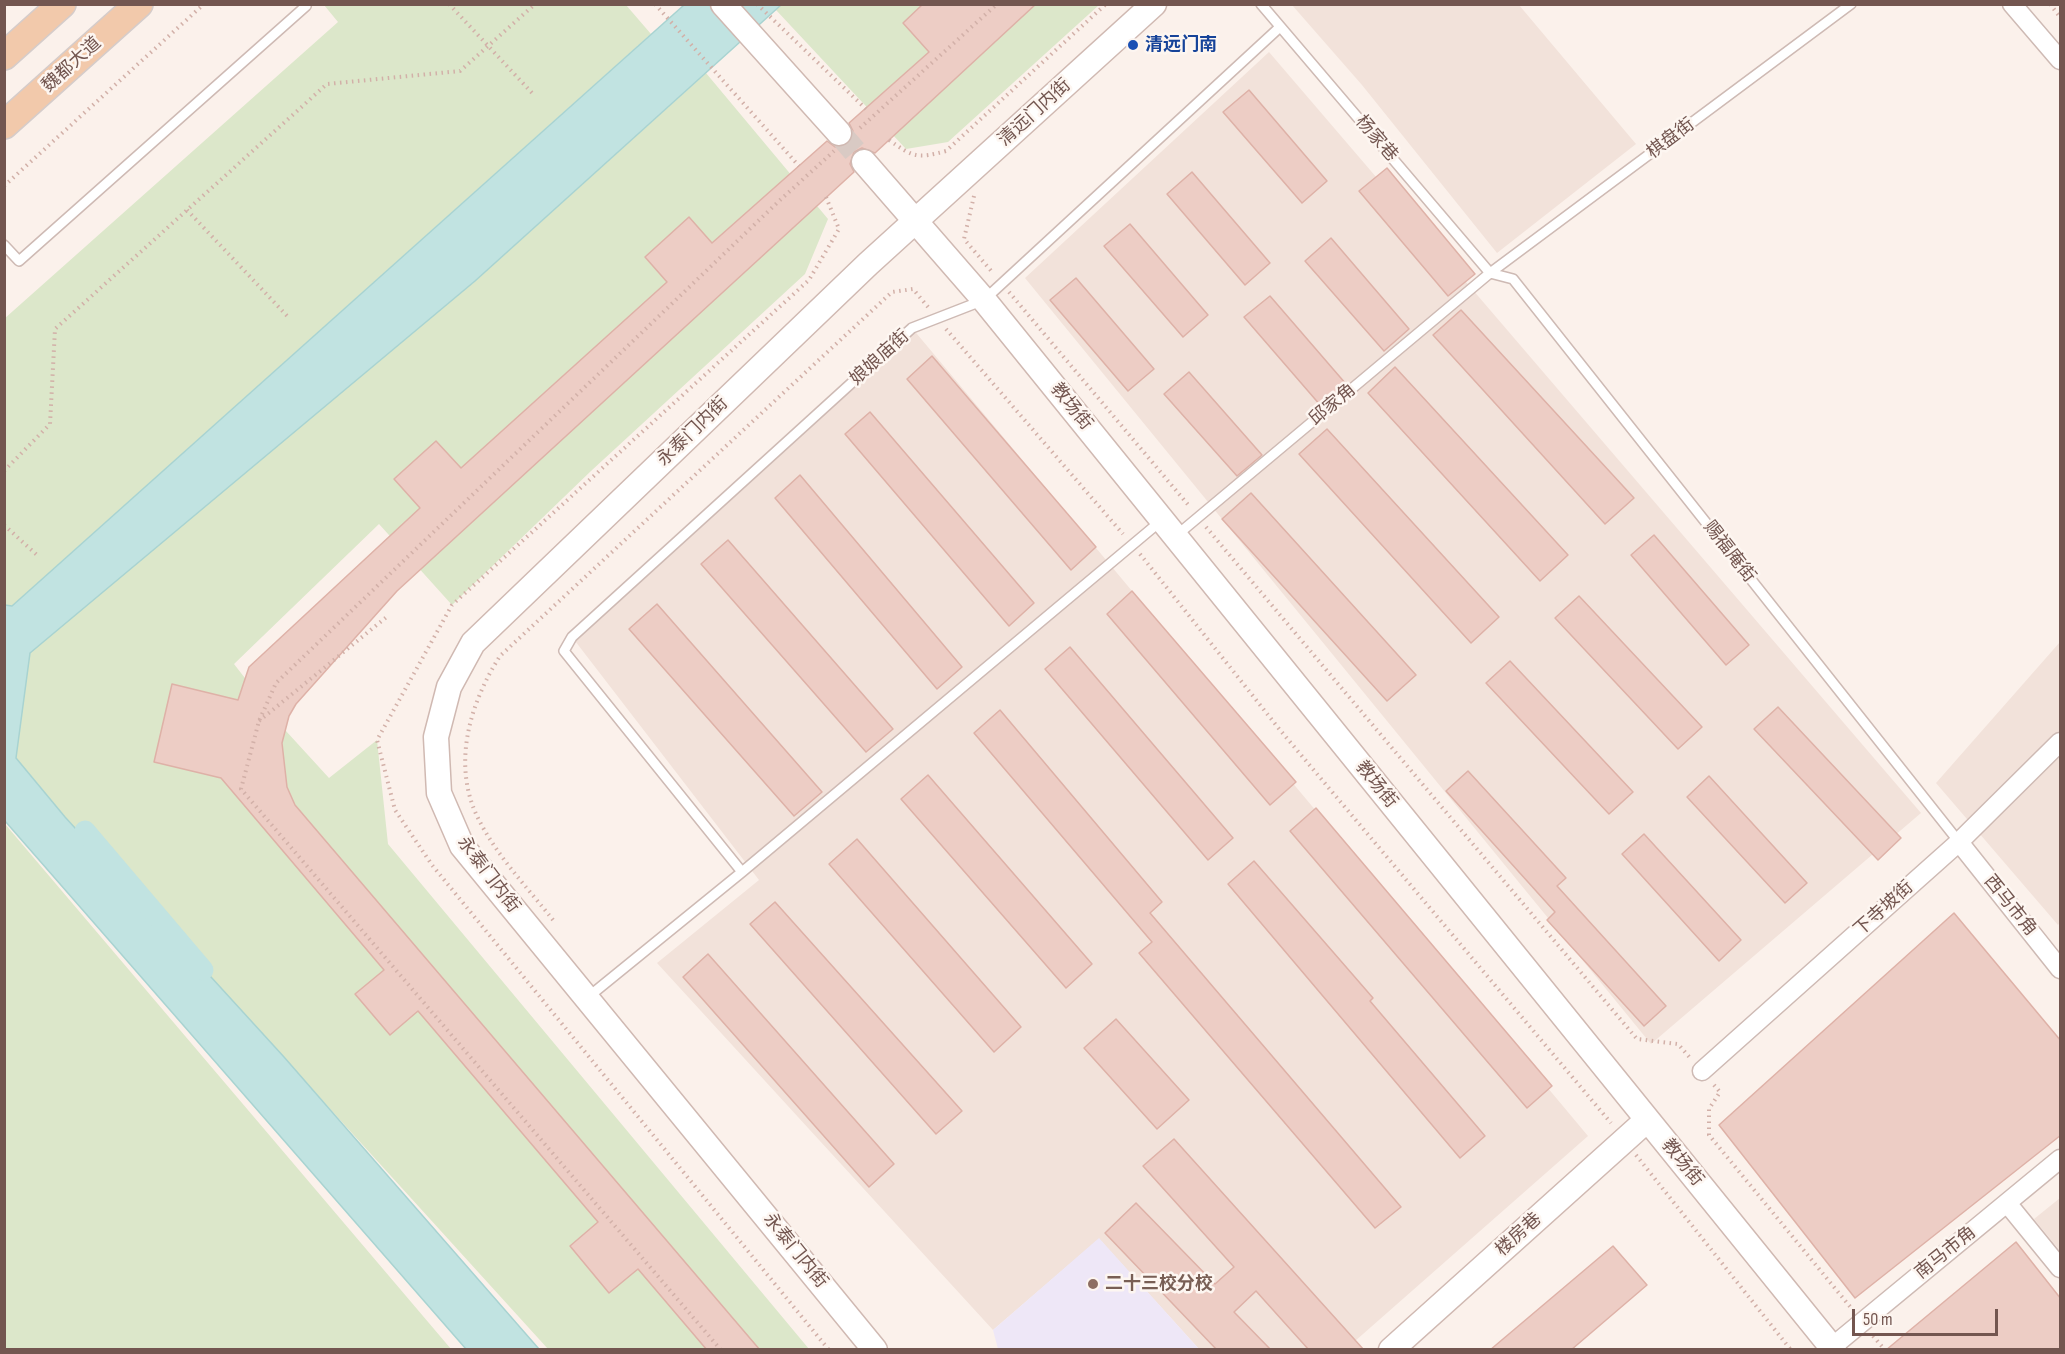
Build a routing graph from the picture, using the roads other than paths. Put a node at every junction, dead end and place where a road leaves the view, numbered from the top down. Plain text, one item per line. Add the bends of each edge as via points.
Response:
1 (62, 4) edge
2 (139, 4) edge
3 (305, 4) edge
4 (723, 4) edge
5 (1154, 4) edge
6 (1262, 4) edge
7 (1851, 4) edge
8 (2012, 4) edge
9 (1280, 27) junction
10 (4, 56) edge
11 (2061, 60) edge
12 (4, 125) edge
13 (839, 133) tunnel mouth
14 (864, 162) tunnel mouth
15 (916, 222) junction
16 (4, 245) edge
17 (1490, 273) junction
18 (984, 300) junction
19 (1168, 528) junction
20 (2061, 742) edge
21 (1959, 842) junction
22 (742, 872) junction
23 (2061, 969) edge
24 (586, 998) junction
25 (1702, 1071) road end
26 (1647, 1120) junction
27 (2061, 1160) edge
28 (2007, 1203) junction
29 (2061, 1268) edge
30 (1833, 1348) edge
31 (876, 1350) edge
32 (1390, 1350) edge

1 - 10 main road
2 - 12 main road, 魏都大道
3 - 16 lane via 19,261
4 - 13 main road
5 - 15 main road, 清远门内街
6 - 9 lane, 杨家巷
7 - 17 lane, 棋盘街
8 - 11 street
9 - 17 lane, 杨家巷
9 - 18 lane, 娘娘庙街
14 - 15 main road, 教场街
15 - 18 main road, 教场街
15 - 24 main road, 永泰门内街 via 473,643 449,687 436,736 439,792 462,846
17 - 19 lane, 邱家角 via 1198,517
17 - 21 lane, 赐福庵街 via 1513,279
18 - 19 main road, 教场街
18 - 22 lane, 娘娘庙街 via 912,328 572,637 564,651
19 - 22 lane, 邱家角 via 1132,544
19 - 26 main road, 教场街
20 - 21 street, 下寺坡街
21 - 23 street, 西马市角
21 - 25 street, 下寺坡街
22 - 24 lane, 邱家角
24 - 31 main road, 永泰门内街
26 - 30 main road, 教场街
26 - 32 main road, 楼房巷
27 - 28 street, 南马市角
28 - 29 street
28 - 30 street, 南马市角

